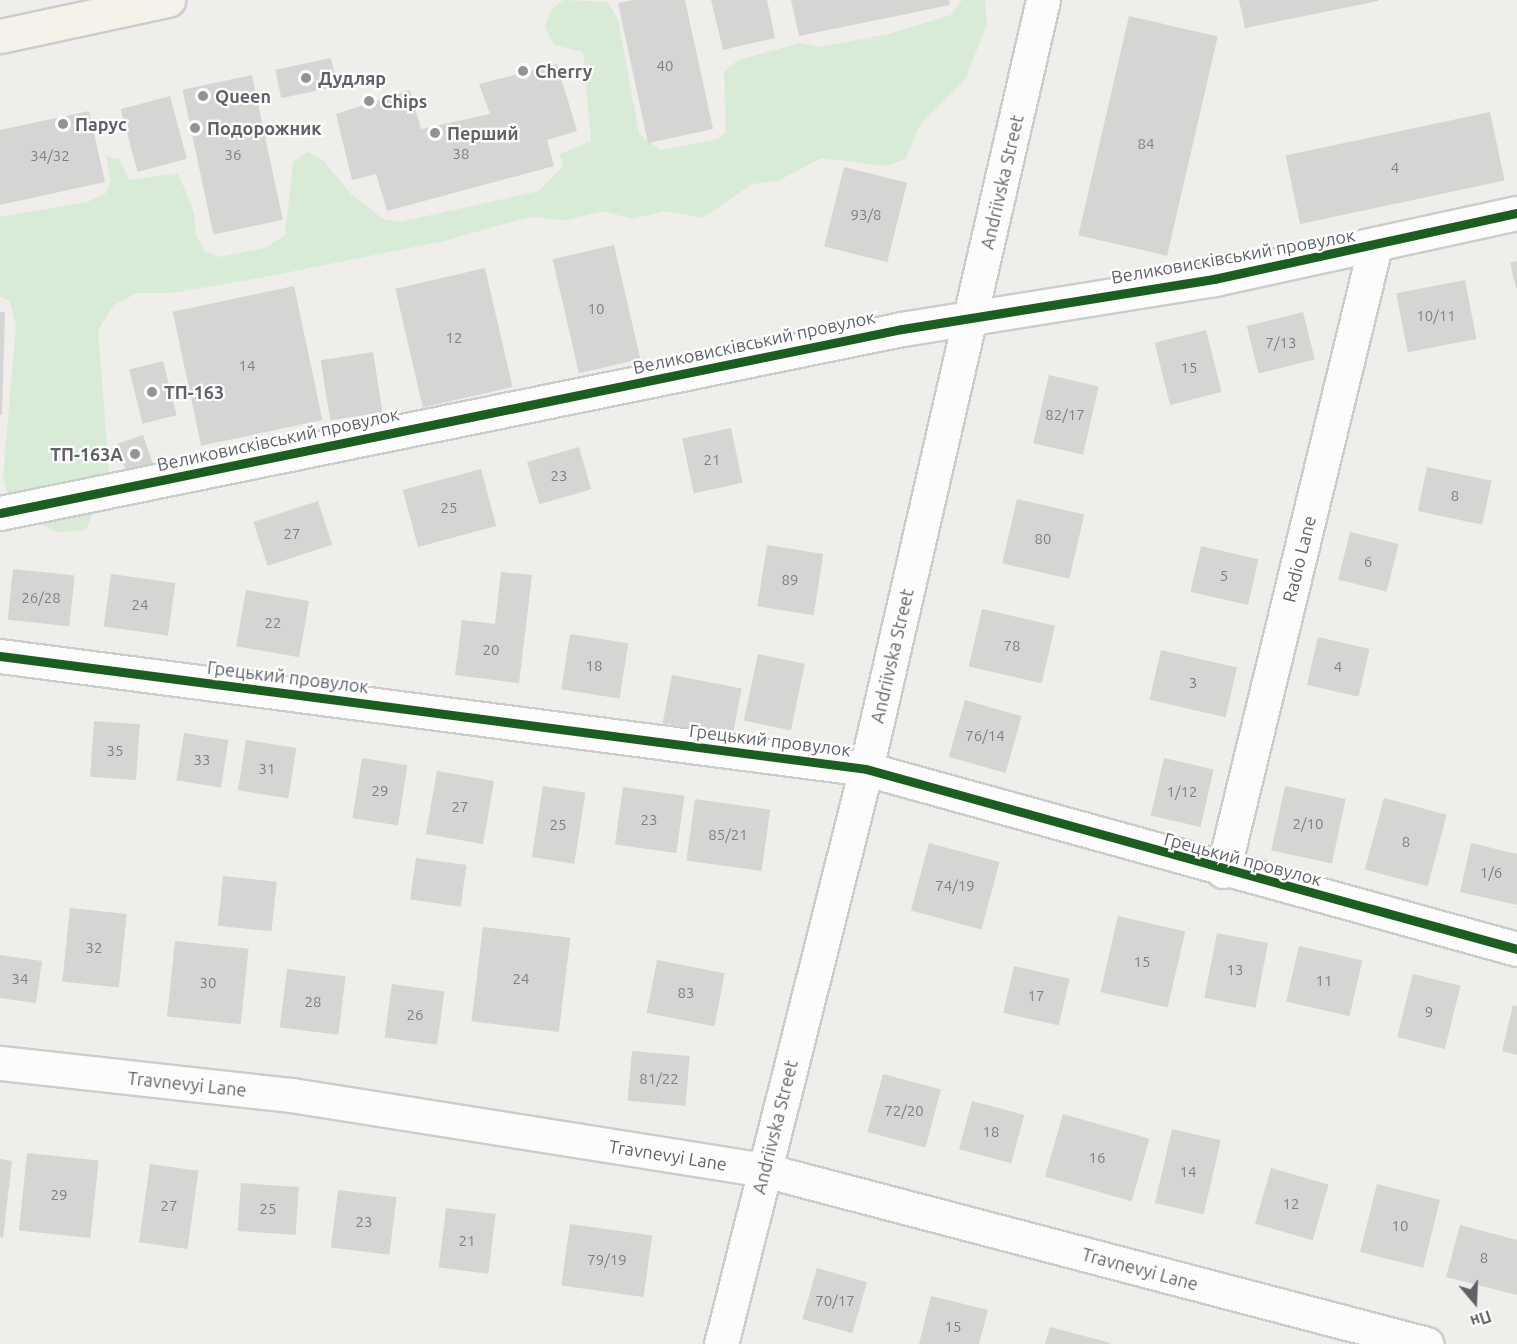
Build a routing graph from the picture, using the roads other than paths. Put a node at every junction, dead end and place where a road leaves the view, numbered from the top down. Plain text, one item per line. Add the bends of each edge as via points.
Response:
1 (168, 0) edge
2 (1044, 0) edge
3 (0, 36) edge
4 (1517, 213) edge
5 (1375, 246) junction
6 (971, 317) junction
7 (0, 513) edge
8 (0, 656) edge
9 (866, 769) junction
10 (1223, 872) junction
11 (1517, 949) edge
12 (0, 1064) edge
13 (764, 1170) junction
14 (721, 1344) edge
15 (1427, 1344) edge

1 - 3 main road
2 - 6 street, Andriivska Street
4 - 5 street, Великовисківський провулок
5 - 6 street, Великовисківський провулок
5 - 10 street, Radio Lane
6 - 7 street, Великовисківський провулок
6 - 9 street, Andriivska Street
8 - 9 street, Грецький провулок
9 - 10 street, Грецький провулок
9 - 13 street, Andriivska Street
10 - 11 street, Грецький провулок
12 - 13 street, Travnevyi Lane via 291,1095
13 - 14 street, Andriivska Street
13 - 15 street, Travnevyi Lane

